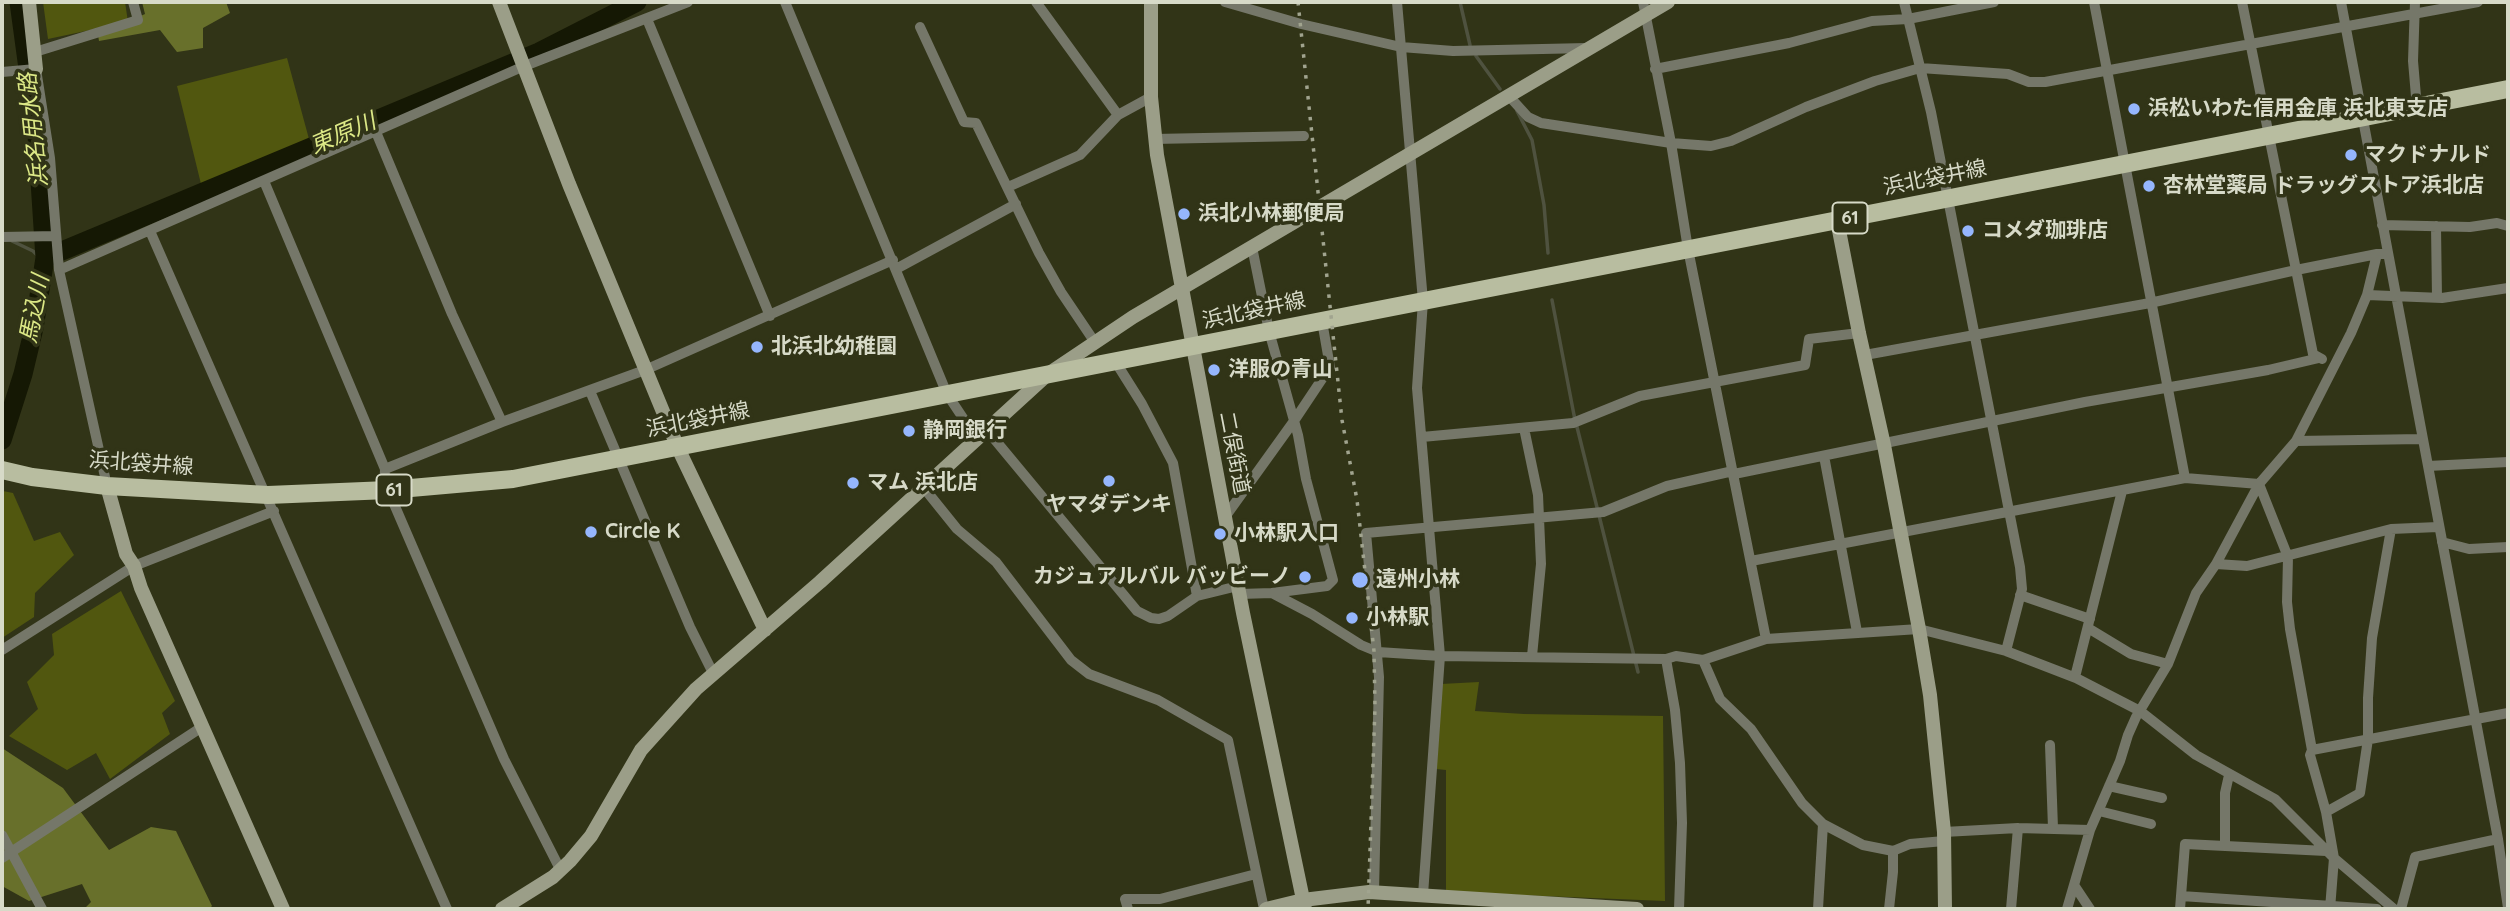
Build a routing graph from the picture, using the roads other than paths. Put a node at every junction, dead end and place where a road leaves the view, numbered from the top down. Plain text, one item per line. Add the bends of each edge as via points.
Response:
1 (29, 2) edge
2 (133, 2) edge
3 (499, 2) edge
4 (688, 2) edge
5 (785, 2) edge
6 (1036, 2) edge
7 (1151, 2) edge
8 (1225, 2) edge
9 (1398, 2) edge
10 (1668, 2) edge
11 (1904, 2) edge
12 (1994, 2) edge
13 (2094, 2) edge
14 (2242, 2) edge
15 (2342, 2) edge
16 (2478, 2) edge
17 (1644, 8) edge
18 (2415, 8) edge
19 (647, 19) junction
20 (1908, 19) junction
21 (2346, 26) junction
22 (920, 27) dead end
23 (2250, 44) junction
24 (1401, 47) junction
25 (1587, 48) junction
26 (34, 52) junction
27 (522, 67) junction
28 (1920, 68) junction
29 (33, 69) junction
30 (1655, 69) junction
31 (2, 72) edge
32 (2108, 72) junction
33 (2508, 89) edge
34 (1508, 95) junction
35 (1151, 97) junction
36 (2417, 108) junction
37 (1118, 115) junction
38 (2363, 118) junction
39 (376, 132) junction
40 (2269, 135) junction
41 (1304, 136) dead end
42 (1154, 139) junction
43 (1671, 143) junction
44 (1409, 154) junction
45 (2125, 164) junction
46 (264, 181) junction
47 (1008, 187) junction
48 (1948, 199) junction
49 (1016, 204) junction
50 (1837, 220) junction
51 (2382, 225) junction
52 (2436, 226) junction
53 (2508, 226) edge
54 (150, 231) junction
55 (2, 237) edge
56 (52, 237) junction
57 (1252, 247) junction
58 (1688, 249) junction
59 (2382, 254) junction
60 (894, 265) junction
61 (59, 270) junction
62 (2296, 270) junction
63 (2508, 288) edge
64 (1182, 289) junction
65 (2367, 295) junction
66 (2400, 295) junction
67 (2437, 298) junction
68 (1423, 301) junction
69 (2150, 303) junction
70 (770, 316) junction
71 (1322, 321) junction
72 (1269, 331) junction
73 (1859, 333) junction
74 (1975, 334) junction
75 (1094, 341) junction
76 (1192, 347) junction
77 (1865, 355) junction
78 (2319, 358) junction
79 (1115, 361) junction
80 (2335, 363) junction
81 (645, 370) junction
82 (1048, 374) junction
83 (1716, 383) junction
84 (2167, 387) junction
85 (590, 391) junction
86 (947, 394) junction
87 (1294, 421) junction
88 (502, 422) junction
89 (1992, 423) junction
90 (1524, 428) junction
91 (981, 434) junction
92 (1422, 436) junction
93 (2422, 439) junction
94 (2297, 441) junction
95 (1884, 445) junction
96 (678, 448) junction
97 (1824, 456) junction
98 (618, 460) junction
99 (2508, 462) edge
100 (2428, 466) junction
101 (385, 469) junction
102 (2, 470) edge
103 (1733, 473) junction
104 (2185, 478) junction
105 (2259, 484) junction
106 (107, 486) junction
107 (924, 488) junction
108 (386, 490) junction
109 (2122, 491) junction
110 (271, 503) junction
111 (2010, 513) junction
112 (1225, 517) junction
113 (1539, 517) junction
114 (1429, 527) junction
115 (2438, 527) junction
116 (2391, 529) junction
117 (1901, 533) junction
118 (2442, 542) junction
119 (1841, 544) junction
120 (2508, 547) edge
121 (2288, 556) junction
122 (1751, 561) junction
123 (2216, 564) junction
124 (134, 566) junction
125 (1239, 590) junction
126 (1272, 593) junction
127 (2020, 595) junction
128 (1197, 596) junction
129 (2089, 623) junction
130 (1919, 629) junction
131 (765, 630) junction
132 (1857, 632) junction
133 (1766, 639) junction
134 (2, 650) edge
135 (2006, 651) junction
136 (1378, 652) junction
137 (1440, 656) junction
138 (1532, 656) junction
139 (1666, 659) junction
140 (1703, 660) junction
141 (2168, 664) junction
142 (714, 675) junction
143 (2075, 677) junction
144 (2140, 711) junction
145 (2508, 713) edge
146 (2475, 719) junction
147 (202, 727) junction
148 (2368, 739) junction
149 (2050, 745) dead end
150 (2312, 750) junction
151 (2229, 775) junction
152 (2109, 786) junction
153 (2162, 798) dead end
154 (2099, 811) junction
155 (2326, 812) junction
156 (1824, 824) junction
157 (2151, 824) dead end
158 (2018, 828) junction
159 (2053, 828) junction
160 (2090, 830) junction
161 (2, 835) edge
162 (1944, 836) junction
163 (2498, 839) junction
164 (2225, 846) junction
165 (1893, 851) junction
166 (2330, 854) junction
167 (6, 855) edge
168 (561, 871) junction
169 (1256, 874) junction
170 (2074, 885) junction
171 (1374, 892) junction
172 (1423, 895) junction
173 (2181, 896) junction
174 (1304, 905) edge
175 (2330, 907) edge
176 (2508, 908) edge
177 (42, 909) edge
178 (283, 909) edge
179 (447, 909) edge
180 (502, 909) edge
181 (1128, 909) edge
182 (1265, 909) edge
183 (1637, 909) edge
184 (1679, 909) edge
185 (1818, 909) edge
186 (1889, 909) edge
187 (1945, 909) edge
188 (2011, 909) edge
189 (2067, 909) edge
190 (2090, 909) edge
191 (2180, 909) edge
192 (2377, 909) edge
193 (2393, 909) edge
194 (2401, 909) edge

1 - 26 street
2 - 26 street via 138,20
3 - 27 street
4 - 19 street
5 - 60 street
6 - 37 street
7 - 35 street, 二俣街道
8 - 24 street
9 - 24 street
10 - 17 street
11 - 20 street
12 - 20 street
13 - 32 street
14 - 23 street
15 - 21 street
16 - 18 street
17 - 25 street
17 - 30 street
18 - 21 street
18 - 36 street
19 - 27 street
19 - 70 street
20 - 28 street
20 - 30 street via 1872,21 1789,43
21 - 23 street
21 - 38 street
22 - 47 street via 964,122 976,123
23 - 32 street
23 - 40 street
24 - 25 street via 1453,51
24 - 44 street
25 - 34 street
26 - 29 street
27 - 39 street
27 - 81 street
28 - 32 street via 2008,74 2029,82
28 - 43 street via 1806,107 1731,141 1711,146
28 - 48 street
29 - 31 street
29 - 56 street via 50,158
30 - 43 street
32 - 45 street
33 - 36 main road, 浜北袋井線 / 61
34 - 43 street via 1528,117 1541,122
34 - 44 street
35 - 37 street
35 - 42 street, 二俣街道
36 - 38 main road, 浜北袋井線 / 61
37 - 47 street via 1080,155
38 - 40 main road, 浜北袋井線 / 61
38 - 51 street
39 - 46 street
39 - 88 street
40 - 45 main road, 浜北袋井線 / 61
40 - 62 street
41 - 42 street
42 - 64 street, 二俣街道
43 - 58 street
44 - 57 street
44 - 68 street
45 - 48 main road, 浜北袋井線 / 61
45 - 69 street
46 - 54 street
46 - 101 street
47 - 49 street
48 - 50 main road, 浜北袋井線 / 61
48 - 74 street
49 - 60 street
49 - 75 street via 1061,292
50 - 58 main road, 浜北袋井線 / 61
50 - 73 street
51 - 52 street
51 - 59 street
52 - 53 street
52 - 67 street
54 - 61 street
54 - 110 street
55 - 56 street
56 - 61 street
57 - 64 street
57 - 72 street
58 - 68 main road, 浜北袋井線 / 61
58 - 83 street
59 - 62 street
59 - 65 street
59 - 66 street
60 - 70 street
60 - 86 street
61 - 106 street
62 - 69 street
62 - 78 street via 2313,354
63 - 67 street
64 - 75 street
64 - 76 street, 二俣街道
65 - 66 street
65 - 80 street
66 - 67 street
66 - 93 street
68 - 71 main road, 浜北袋井線 / 61
68 - 92 street via 1417,388
69 - 74 street
69 - 84 street
70 - 81 street
71 - 72 main road, 浜北袋井線 / 61
71 - 87 street via 1329,367
72 - 76 main road, 浜北袋井線 / 61
72 - 87 street
73 - 77 street
73 - 83 street via 1809,339 1805,365
74 - 77 street
74 - 89 street
75 - 82 street
76 - 79 main road, 浜北袋井線 / 61
76 - 112 street, 二俣街道
77 - 95 street
78 - 80 street
78 - 84 street
79 - 82 main road, 浜北袋井線 / 61
79 - 128 street via 1173,463
80 - 94 street
81 - 85 street
81 - 96 street
82 - 86 main road, 浜北袋井線 / 61
82 - 91 street
83 - 90 street via 1640,396 1576,422
83 - 103 street
84 - 89 street
84 - 104 street
85 - 88 street
85 - 98 street
86 - 91 street
86 - 96 main road, 浜北袋井線 / 61
87 - 112 street
87 - 126 street via 1333,580 1327,586
88 - 101 street
89 - 95 street
89 - 111 street
90 - 92 street
90 - 113 street
91 - 107 street
91 - 128 street via 1137,611 1159,619
92 - 114 street
93 - 94 street
93 - 100 street
94 - 105 street
95 - 97 street
95 - 117 street
96 - 98 main road, 浜北袋井線 / 61
96 - 131 street
97 - 103 street
97 - 119 street
98 - 108 main road, 浜北袋井線 / 61 via 513,479
98 - 142 street
99 - 100 street
100 - 115 street
101 - 108 street
102 - 106 main road, 浜北袋井線 / 61
103 - 113 street via 1667,486 1599,513
103 - 122 street
104 - 105 street
104 - 109 street
105 - 121 street
105 - 123 street
106 - 110 main road, 浜北袋井線 / 61
106 - 124 street via 126,554
107 - 131 street
107 - 169 street via 957,529 996,562 1071,660 1088,674 1158,700 1228,740
108 - 110 main road, 浜北袋井線 / 61
108 - 168 street via 503,759
109 - 111 street
109 - 129 street
110 - 124 street
110 - 179 street
111 - 117 street
111 - 127 street via 2022,580
112 - 125 street, 二俣街道
113 - 114 street
113 - 138 street via 1541,564
114 - 136 street via 1366,533
114 - 137 street
115 - 116 street
115 - 118 street
116 - 121 street
116 - 148 street via 2372,638
117 - 119 street
117 - 130 street
118 - 120 street via 2469,549
118 - 146 street
119 - 122 street
119 - 132 street
121 - 123 street via 2247,566
121 - 150 street via 2290,629
122 - 133 street
123 - 141 street via 2196,593
124 - 134 street
124 - 147 street
125 - 126 street
125 - 128 street
125 - 174 street, 二俣街道
126 - 136 street
127 - 129 street
127 - 135 street
129 - 141 street via 2132,654
129 - 143 street
130 - 132 street
130 - 135 street
130 - 162 street
131 - 142 street
132 - 133 street
133 - 140 street
135 - 143 street
136 - 137 street
136 - 171 street
137 - 138 street
137 - 172 street
138 - 139 street
139 - 140 street
139 - 184 street via 1681,763
140 - 156 street via 1720,699 1751,729 1802,803
141 - 144 street
142 - 168 street via 640,750 591,836
143 - 144 street
144 - 151 street
144 - 152 street
145 - 146 street
146 - 148 street
146 - 163 street
147 - 167 street
147 - 178 street
148 - 150 street
148 - 155 street via 2360,793
149 - 159 street
150 - 155 street
151 - 164 street
151 - 166 street via 2275,799
152 - 153 street
152 - 154 street
154 - 157 street
154 - 160 street
155 - 166 street
156 - 165 street via 1863,845
156 - 185 street
158 - 159 street
158 - 162 street
158 - 188 street
159 - 160 street
160 - 170 street
161 - 167 street
162 - 165 street
162 - 187 street
163 - 176 street
163 - 194 street via 2415,857
164 - 166 street
164 - 173 street via 2185,844
165 - 186 street
166 - 175 street
166 - 193 street
167 - 177 street
168 - 180 street
169 - 181 street via 1160,899 1125,899
169 - 182 street
170 - 189 street
170 - 190 street
171 - 172 street
171 - 174 street
172 - 183 street
173 - 175 street
173 - 191 street
174 - 182 street
175 - 192 street

